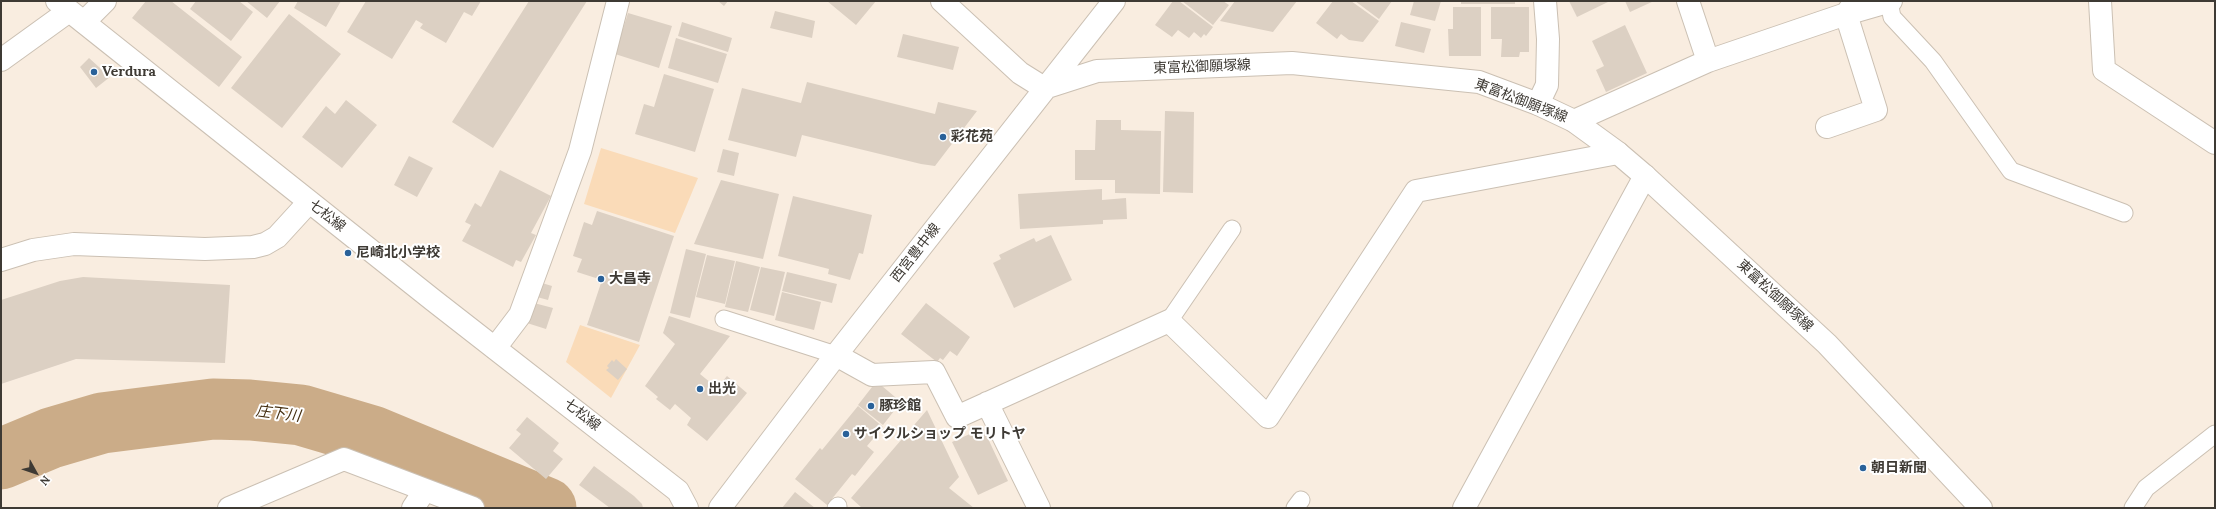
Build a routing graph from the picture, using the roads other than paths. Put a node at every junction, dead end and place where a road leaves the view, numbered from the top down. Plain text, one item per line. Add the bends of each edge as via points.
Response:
1 (105, 1) edge
2 (618, 1) edge
3 (942, 1) edge
4 (1114, 1) edge
5 (1545, 1) edge
6 (1688, 1) edge
7 (1890, 1) edge
8 (2100, 1) edge
9 (1851, 7) edge
10 (70, 11) edge
11 (1, 60) edge
12 (1708, 62) junction
13 (1044, 88) junction
14 (1538, 104) junction
15 (1574, 121) junction
16 (1827, 127) dead end
17 (2215, 143) edge
18 (1618, 153) junction
19 (1645, 176) junction
20 (309, 202) junction
21 (2124, 213) dead end
22 (1232, 229) dead end
23 (1, 260) edge
24 (724, 319) dead end
25 (1169, 321) junction
26 (494, 348) junction
27 (836, 355) junction
28 (987, 403) junction
29 (2215, 434) edge
30 (425, 490) junction
31 (229, 508) edge
32 (413, 508) edge
33 (473, 508) edge
34 (687, 508) edge
35 (720, 508) edge
36 (1039, 508) edge
37 (1464, 508) edge
38 (1981, 508) edge
39 (2134, 508) edge

1 - 10 street
2 - 26 street via 580,151 520,315
3 - 13 street via 1020,73
4 - 13 street, 西宮豊中線
5 - 14 street via 1548,38 1547,85
6 - 12 street
7 - 9 street
7 - 21 lane via 1892,17 1933,61 2011,171
8 - 17 street via 2104,70
9 - 12 street
9 - 16 street via 1876,110
10 - 11 street
10 - 20 street, 七松線
12 - 15 street
13 - 14 street, 東富松御願塚線 via 1096,71 1292,63 1479,82
13 - 27 street, 西宮豊中線
14 - 15 street, 東富松御願塚線
15 - 18 street, 東富松御願塚線
18 - 19 street, 東富松御願塚線
18 - 25 street via 1416,191 1268,417
19 - 37 street
19 - 38 street, 東富松御願塚線 via 1827,344
20 - 23 street via 277,237 253,247 205,249 74,244 34,250
20 - 26 street, 七松線
22 - 25 lane
24 - 27 lane
25 - 28 street
26 - 34 street, 七松線 via 678,491
27 - 28 street via 872,375 934,372 957,417
27 - 35 street, 西宮豊中線
28 - 36 street
29 - 39 lane via 2146,488
30 - 31 street via 344,459
30 - 32 street
30 - 33 street

